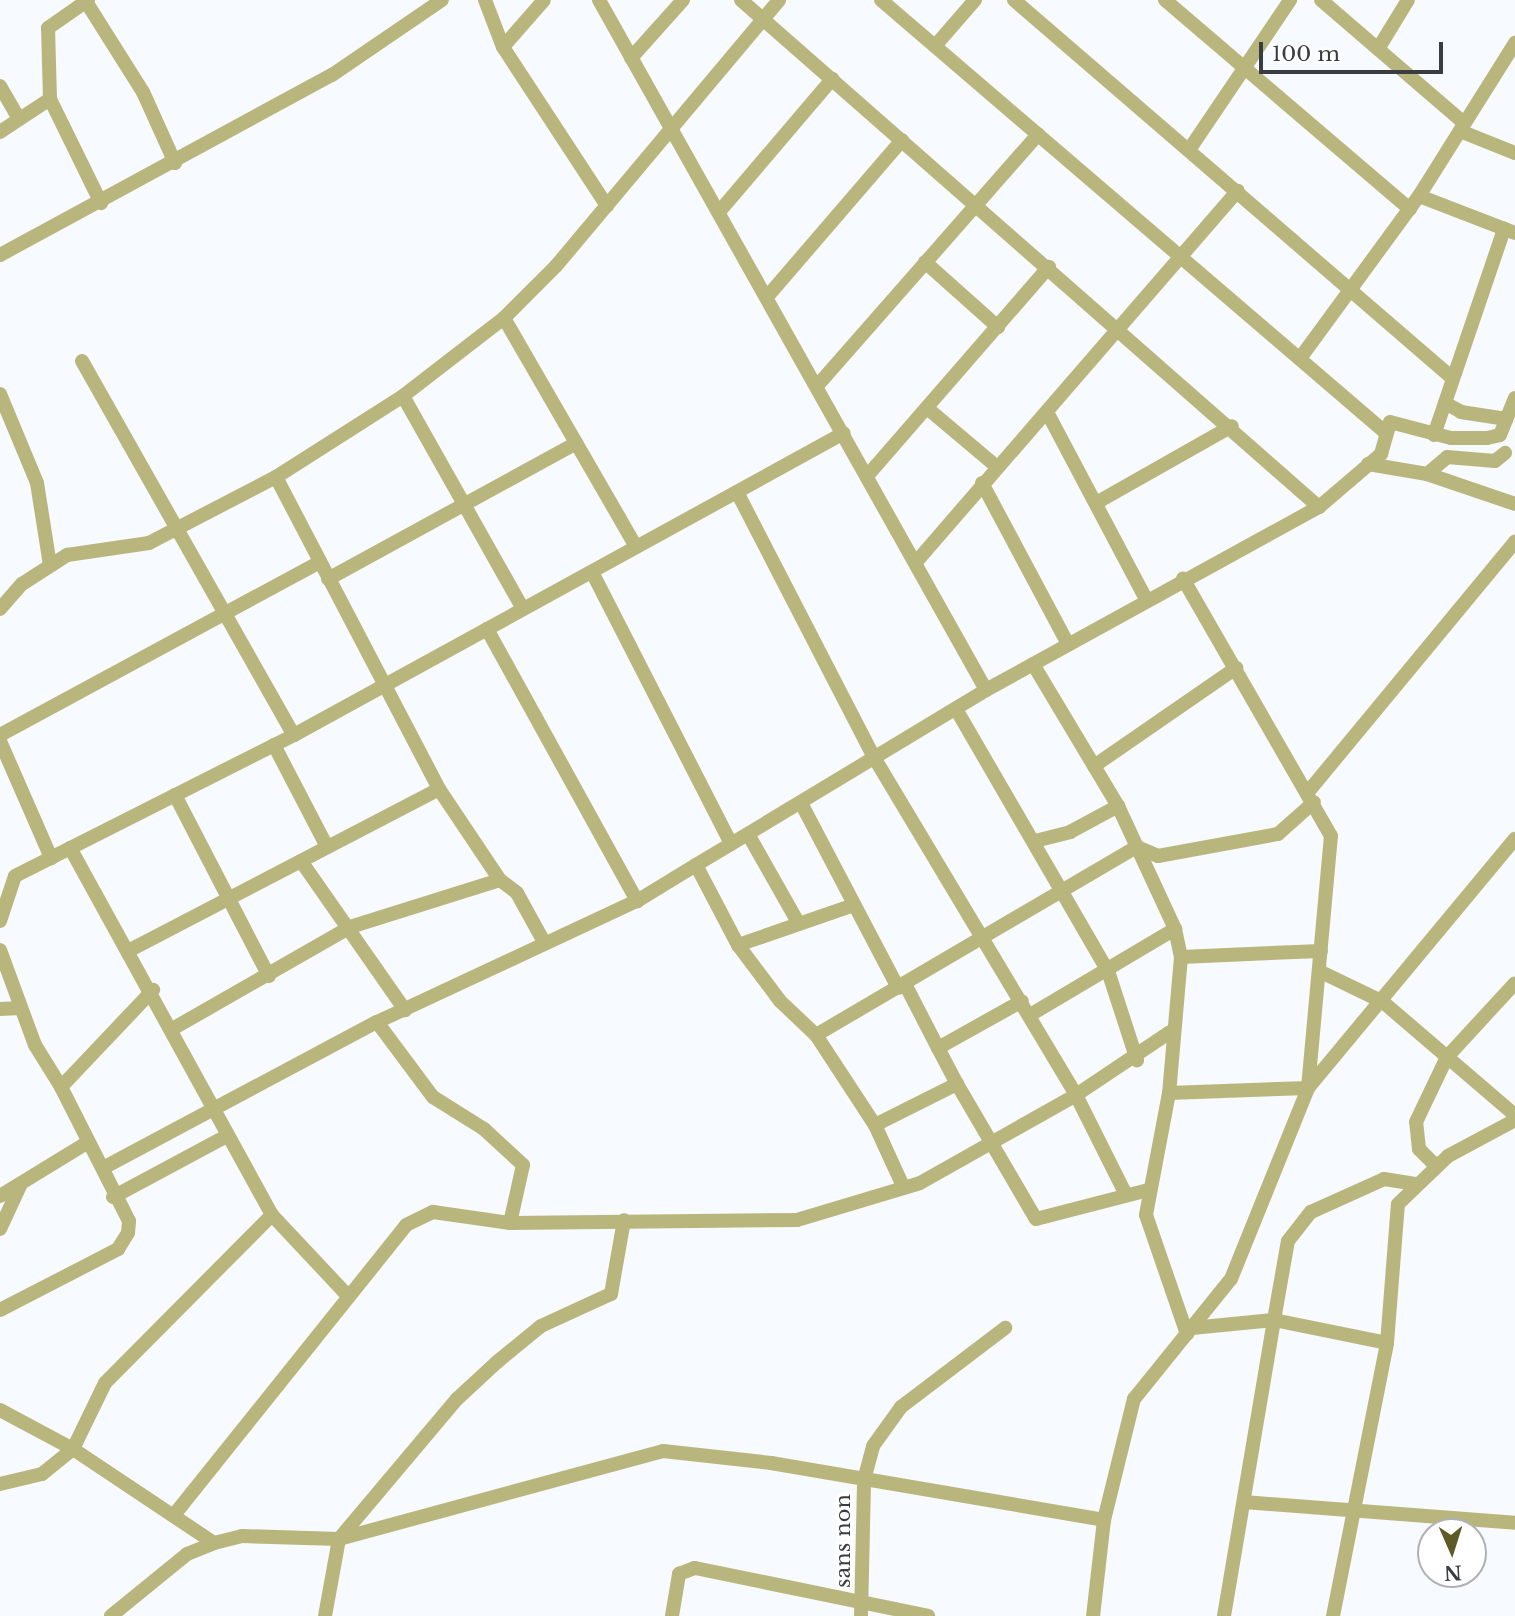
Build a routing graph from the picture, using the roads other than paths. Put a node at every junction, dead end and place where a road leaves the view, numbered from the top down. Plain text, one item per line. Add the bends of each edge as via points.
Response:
1 (86, 0) edge
2 (442, 0) edge
3 (485, 0) edge
4 (544, 0) edge
5 (599, 0) edge
6 (683, 0) edge
7 (741, 0) edge
8 (779, 0) edge
9 (881, 0) edge
10 (975, 0) edge
11 (1014, 0) edge
12 (1165, 0) edge
13 (1290, 0) edge
14 (1321, 0) edge
15 (1408, 0) edge
16 (762, 19) junction
17 (1515, 43) edge
18 (503, 47) junction
19 (935, 47) junction
20 (1378, 49) junction
21 (631, 58) junction
22 (1247, 70) junction
23 (832, 79) junction
24 (0, 86) edge
25 (50, 99) junction
26 (17, 115) junction
27 (670, 127) junction
28 (1462, 127) junction
29 (0, 132) edge
30 (1038, 134) junction
31 (902, 140) junction
32 (1189, 149) junction
33 (1515, 153) edge
34 (175, 163) junction
35 (1238, 191) junction
36 (1419, 196) junction
37 (101, 203) junction
38 (976, 204) junction
39 (607, 206) junction
40 (1410, 209) junction
41 (719, 212) junction
42 (1510, 231) edge
43 (0, 255) edge
44 (1182, 256) junction
45 (925, 262) junction
46 (1049, 267) junction
47 (1354, 288) junction
48 (766, 297) junction
49 (504, 318) junction
50 (998, 327) junction
51 (1119, 328) junction
52 (1301, 357) junction
53 (82, 362) dead end
54 (1451, 377) junction
55 (817, 386) junction
56 (0, 394) edge
57 (403, 396) junction
58 (1515, 398) edge
59 (1446, 402) junction
60 (927, 408) junction
61 (1047, 412) junction
62 (1506, 419) junction
63 (1232, 426) junction
64 (844, 433) junction
65 (1387, 433) junction
66 (1434, 435) junction
67 (1500, 435) junction
68 (576, 443) junction
69 (1505, 453) junction
70 (1368, 464) junction
71 (1515, 465) edge
72 (997, 467) junction
73 (1427, 474) junction
74 (868, 475) junction
75 (276, 477) junction
76 (982, 483) junction
77 (737, 492) junction
78 (1096, 503) junction
79 (1515, 504) edge
80 (464, 505) junction
81 (1319, 507) junction
82 (181, 528) junction
83 (1515, 543) edge
84 (636, 547) junction
85 (917, 561) junction
86 (320, 562) junction
87 (51, 565) junction
88 (592, 572) junction
89 (328, 579) junction
90 (1183, 579) junction
91 (1146, 599) junction
92 (0, 609) edge
93 (523, 609) junction
94 (226, 611) junction
95 (487, 629) junction
96 (1068, 644) junction
97 (1033, 664) junction
98 (1236, 668) junction
99 (383, 686) junction
100 (986, 690) junction
101 (956, 709) junction
102 (0, 735) edge
103 (294, 735) junction
104 (0, 741) edge
105 (274, 745) junction
106 (875, 759) junction
107 (1094, 766) junction
108 (439, 789) junction
109 (175, 795) junction
110 (1311, 797) junction
111 (801, 803) junction
112 (1118, 806) junction
113 (748, 834) junction
114 (1515, 839) edge
115 (1035, 841) junction
116 (732, 844) junction
117 (327, 847) junction
118 (1137, 847) junction
119 (70, 848) junction
120 (51, 858) junction
121 (301, 861) junction
122 (696, 865) junction
123 (500, 880) junction
124 (1063, 890) junction
125 (228, 898) junction
126 (637, 901) junction
127 (854, 905) junction
128 (0, 921) edge
129 (799, 924) junction
130 (350, 927) junction
131 (1175, 929) junction
132 (982, 937) junction
133 (544, 942) junction
134 (738, 945) junction
135 (0, 950) edge
136 (130, 950) junction
137 (1321, 951) junction
138 (1181, 957) junction
139 (1108, 971) junction
140 (1319, 971) junction
141 (269, 976) junction
142 (1515, 982) edge
143 (902, 986) junction
144 (153, 990) junction
145 (1022, 1001) junction
146 (1383, 1002) junction
147 (21, 1008) junction
148 (0, 1009) edge
149 (405, 1010) junction
150 (1030, 1015) junction
151 (377, 1022) junction
152 (174, 1028) junction
153 (1170, 1032) junction
154 (816, 1035) junction
155 (938, 1048) junction
156 (1447, 1057) junction
157 (1137, 1060) junction
158 (957, 1084) junction
159 (61, 1087) junction
160 (1308, 1088) junction
161 (1169, 1093) junction
162 (1076, 1095) junction
163 (211, 1108) junction
164 (1515, 1118) edge
165 (875, 1125) junction
166 (227, 1136) junction
167 (88, 1142) junction
168 (991, 1142) junction
169 (1436, 1166) junction
170 (103, 1168) junction
171 (902, 1184) junction
172 (1417, 1184) junction
173 (20, 1186) junction
174 (1148, 1189) junction
175 (1126, 1195) junction
176 (0, 1196) edge
177 (113, 1197) junction
178 (272, 1215) junction
179 (624, 1220) junction
180 (510, 1223) junction
181 (0, 1229) edge
182 (349, 1297) junction
183 (0, 1310) edge
184 (1274, 1320) junction
185 (1005, 1328) dead end
186 (1190, 1331) junction
187 (1387, 1343) junction
188 (0, 1410) edge
189 (73, 1449) junction
190 (864, 1480) junction
191 (0, 1484) edge
192 (1244, 1503) junction
193 (1356, 1509) junction
194 (174, 1515) junction
195 (1104, 1520) junction
196 (1515, 1523) edge
197 (339, 1539) junction
198 (214, 1543) junction
199 (862, 1609) edge
200 (111, 1616) edge
201 (325, 1616) edge
202 (672, 1616) edge
203 (928, 1616) edge
204 (1093, 1616) edge
205 (1224, 1616) edge
206 (1334, 1616) edge

1 - 25 street via 48,28
1 - 34 street via 143,92
2 - 34 street via 332,75
3 - 18 street
4 - 18 street
5 - 21 street
6 - 21 street
7 - 16 street
8 - 16 street
9 - 19 street
10 - 19 street
11 - 32 street
12 - 22 street
13 - 22 street
14 - 20 street
15 - 20 street
16 - 23 street
16 - 27 street
17 - 28 street
18 - 39 street
19 - 30 street
20 - 28 street
21 - 27 street
22 - 32 street
22 - 40 street
23 - 31 street
23 - 41 street
24 - 26 street
25 - 26 street
25 - 37 street
26 - 29 street
27 - 39 street
27 - 41 street
28 - 33 street
28 - 36 street
30 - 38 street
30 - 44 street
31 - 38 street
31 - 48 street
32 - 35 street
34 - 37 street
35 - 44 street
35 - 47 street
36 - 40 street
36 - 42 street
37 - 43 street
38 - 45 street
38 - 46 street
39 - 49 street
40 - 47 street
41 - 48 street
42 - 54 street
44 - 51 street
44 - 52 street
45 - 50 street
45 - 55 street
46 - 50 street
46 - 51 street
47 - 52 street
47 - 54 street
48 - 55 street
49 - 57 street
49 - 68 street
50 - 60 street
51 - 61 street
51 - 63 street
52 - 65 street
53 - 82 street
54 - 59 street
55 - 64 street
56 - 87 street via 37,484
57 - 75 street
57 - 80 street
58 - 62 street
59 - 62 street via 1461,412
59 - 66 street
60 - 72 street
60 - 74 street
61 - 72 street
61 - 78 street
62 - 67 street
63 - 78 street
63 - 81 street
64 - 74 street
64 - 77 street
65 - 66 street via 1390,422
65 - 70 street via 1381,454
66 - 67 street
67 - 69 street
68 - 80 street
68 - 84 street
69 - 71 street
69 - 73 street via 1494,461 1447,457
70 - 73 street
70 - 81 street
72 - 76 street
73 - 79 street
74 - 85 street
75 - 82 street
75 - 86 street
76 - 85 street
76 - 96 street
77 - 84 street
77 - 106 street
78 - 91 street
80 - 89 street
80 - 93 street
81 - 90 street
82 - 87 street via 149,543 66,555
82 - 94 street
83 - 110 street
84 - 88 street
85 - 100 street
86 - 89 street
86 - 94 street
87 - 92 street
88 - 93 street
88 - 116 street
89 - 99 street
90 - 91 street
90 - 98 street
91 - 96 street
93 - 95 street
94 - 102 street
94 - 103 street
95 - 99 street
95 - 126 street
96 - 97 street
97 - 100 street
97 - 107 street
98 - 107 street
98 - 110 street
99 - 103 street
99 - 108 street
100 - 101 street
101 - 106 street
101 - 115 street
103 - 105 street
104 - 120 street
105 - 109 street
105 - 117 street
106 - 111 street
106 - 132 street
107 - 112 street
108 - 117 street
108 - 123 street
109 - 119 street
109 - 125 street
110 - 118 street via 1278,834 1158,856
110 - 137 street via 1332,843
111 - 113 street
111 - 127 street
112 - 115 street via 1070,832
112 - 118 street
113 - 116 street
113 - 129 street
114 - 146 street
115 - 124 street
116 - 122 street
117 - 121 street
118 - 124 street
118 - 131 street
119 - 120 street
119 - 136 street
120 - 128 street via 15,876
121 - 125 street
121 - 130 street
122 - 126 street
122 - 134 street
123 - 130 street
123 - 133 street via 517,893
124 - 132 street
124 - 139 street
125 - 136 street
125 - 141 street
126 - 133 street
127 - 129 street
127 - 143 street
129 - 134 street
130 - 141 street
130 - 149 street
131 - 138 street
131 - 139 street
132 - 143 street
132 - 145 street
133 - 149 street
134 - 154 street via 780,1001
135 - 147 street
136 - 144 street
137 - 138 street
137 - 140 street
138 - 153 street
139 - 150 street
139 - 157 street
140 - 146 street
140 - 160 street
141 - 152 street
142 - 156 street
143 - 154 street
143 - 155 street
144 - 152 street
144 - 159 street
145 - 150 street
145 - 155 street
146 - 156 street
146 - 160 street
147 - 148 street
147 - 159 street
149 - 151 street
150 - 162 street
151 - 163 street
151 - 180 street via 433,1097 484,1129 523,1165
152 - 163 street
153 - 157 street
153 - 161 street
154 - 165 street
155 - 158 street
156 - 164 street
156 - 169 street via 1416,1122 1419,1149
157 - 162 street
158 - 165 street
158 - 168 street
159 - 167 street
160 - 161 street
160 - 186 street via 1231,1279
161 - 174 street
162 - 168 street
162 - 175 street
163 - 166 street
163 - 170 street
164 - 169 street
165 - 171 street
166 - 177 street
166 - 178 street
167 - 170 street
167 - 173 street
168 - 171 street via 920,1183
168 - 175 street via 1036,1219
169 - 172 street
170 - 177 street
171 - 179 street via 797,1220 734,1226
172 - 184 street via 1384,1179 1311,1212 1288,1241
172 - 187 street via 1398,1205
173 - 176 street
173 - 181 street
174 - 175 street
174 - 186 street via 1146,1215
177 - 183 street via 129,1221 118,1249
178 - 182 street
178 - 189 street via 105,1383
179 - 180 street
179 - 197 street via 611,1294 541,1326 497,1362 457,1399
180 - 182 street via 433,1212 406,1225
182 - 194 street
184 - 186 street
184 - 187 street
184 - 192 street
185 - 190 street, sans non via 901,1407 873,1446
186 - 195 street via 1134,1399
187 - 193 street
188 - 189 street
189 - 191 street via 42,1474
189 - 194 street
190 - 195 street
190 - 197 street via 663,1451
190 - 199 street, sans non
192 - 193 street
192 - 205 street
193 - 196 street
193 - 206 street
194 - 198 street
195 - 204 street
197 - 198 street via 243,1536
197 - 201 street
198 - 200 street via 187,1554
199 - 202 street via 695,1568 679,1574
199 - 203 street

